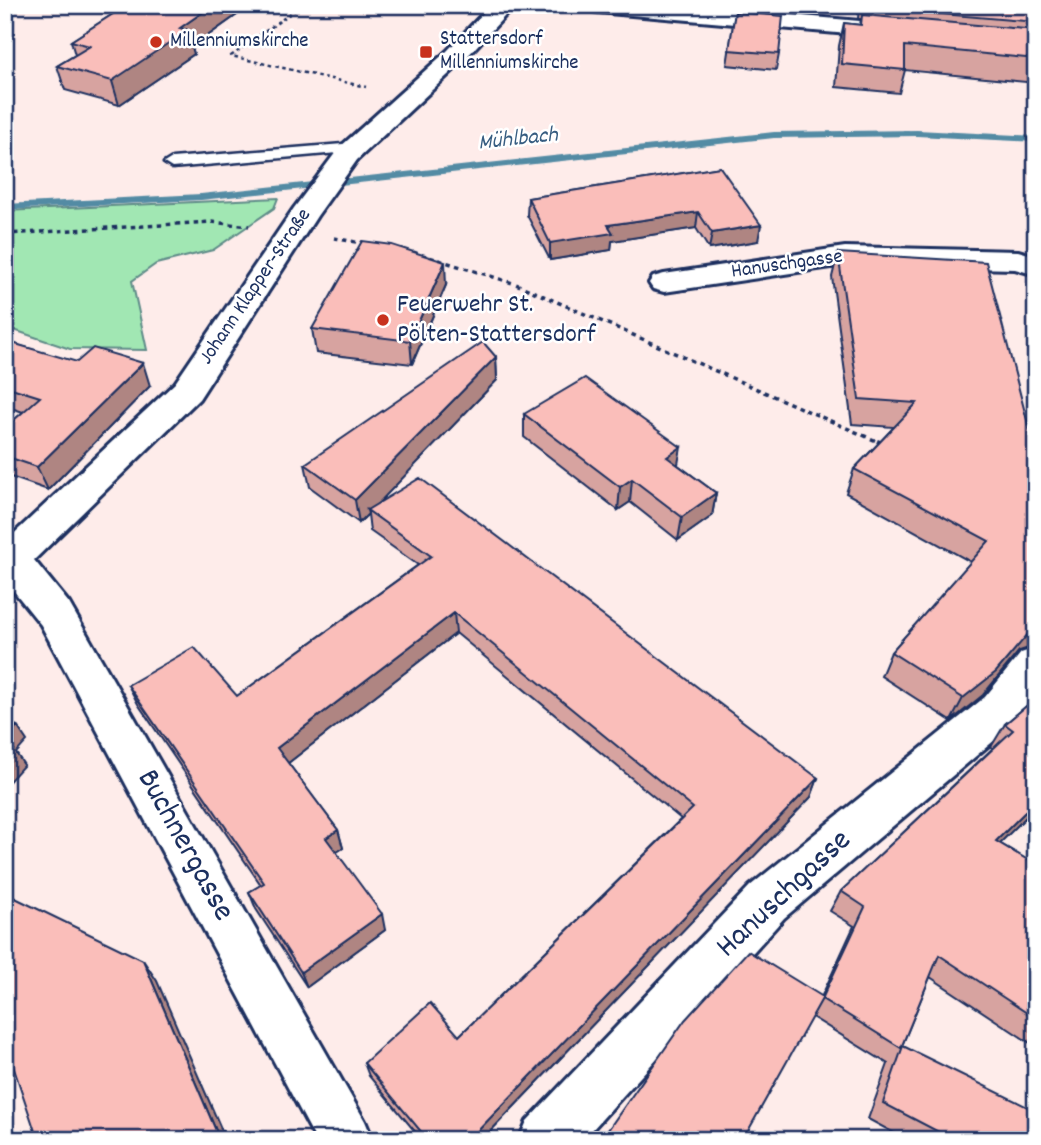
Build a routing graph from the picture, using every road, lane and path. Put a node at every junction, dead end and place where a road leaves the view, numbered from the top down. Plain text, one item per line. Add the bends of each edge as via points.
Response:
1 (302, 5) edge
2 (504, 5) edge
3 (597, 5) edge
4 (642, 7) edge
5 (914, 33) edge
6 (411, 97) junction
7 (351, 151) junction
8 (172, 163) dead end
9 (299, 222) junction
10 (5, 234) edge
11 (375, 246) edge
12 (402, 250) edge
13 (1036, 266) edge
14 (664, 283) dead end
15 (887, 445) edge
16 (9, 562) edge
17 (1036, 665) edge
18 (346, 1140) edge
19 (546, 1140) edge

1 - 6 path via 231,56
2 - 6 street, Johann Klapper-Straße
3 - 4 street
4 - 5 street
6 - 7 street, Johann Klapper-Straße
7 - 8 lane
7 - 9 street, Johann Klapper-Straße
9 - 10 path via 212,222
9 - 11 path
9 - 16 street, Johann Klapper-Straße via 187,391
12 - 15 path via 516,284
13 - 14 street, Hanuschgasse via 1018,260 845,256
16 - 18 street, Buchnergasse via 55,614
17 - 19 street, Hanuschgasse via 1000,710 767,902

